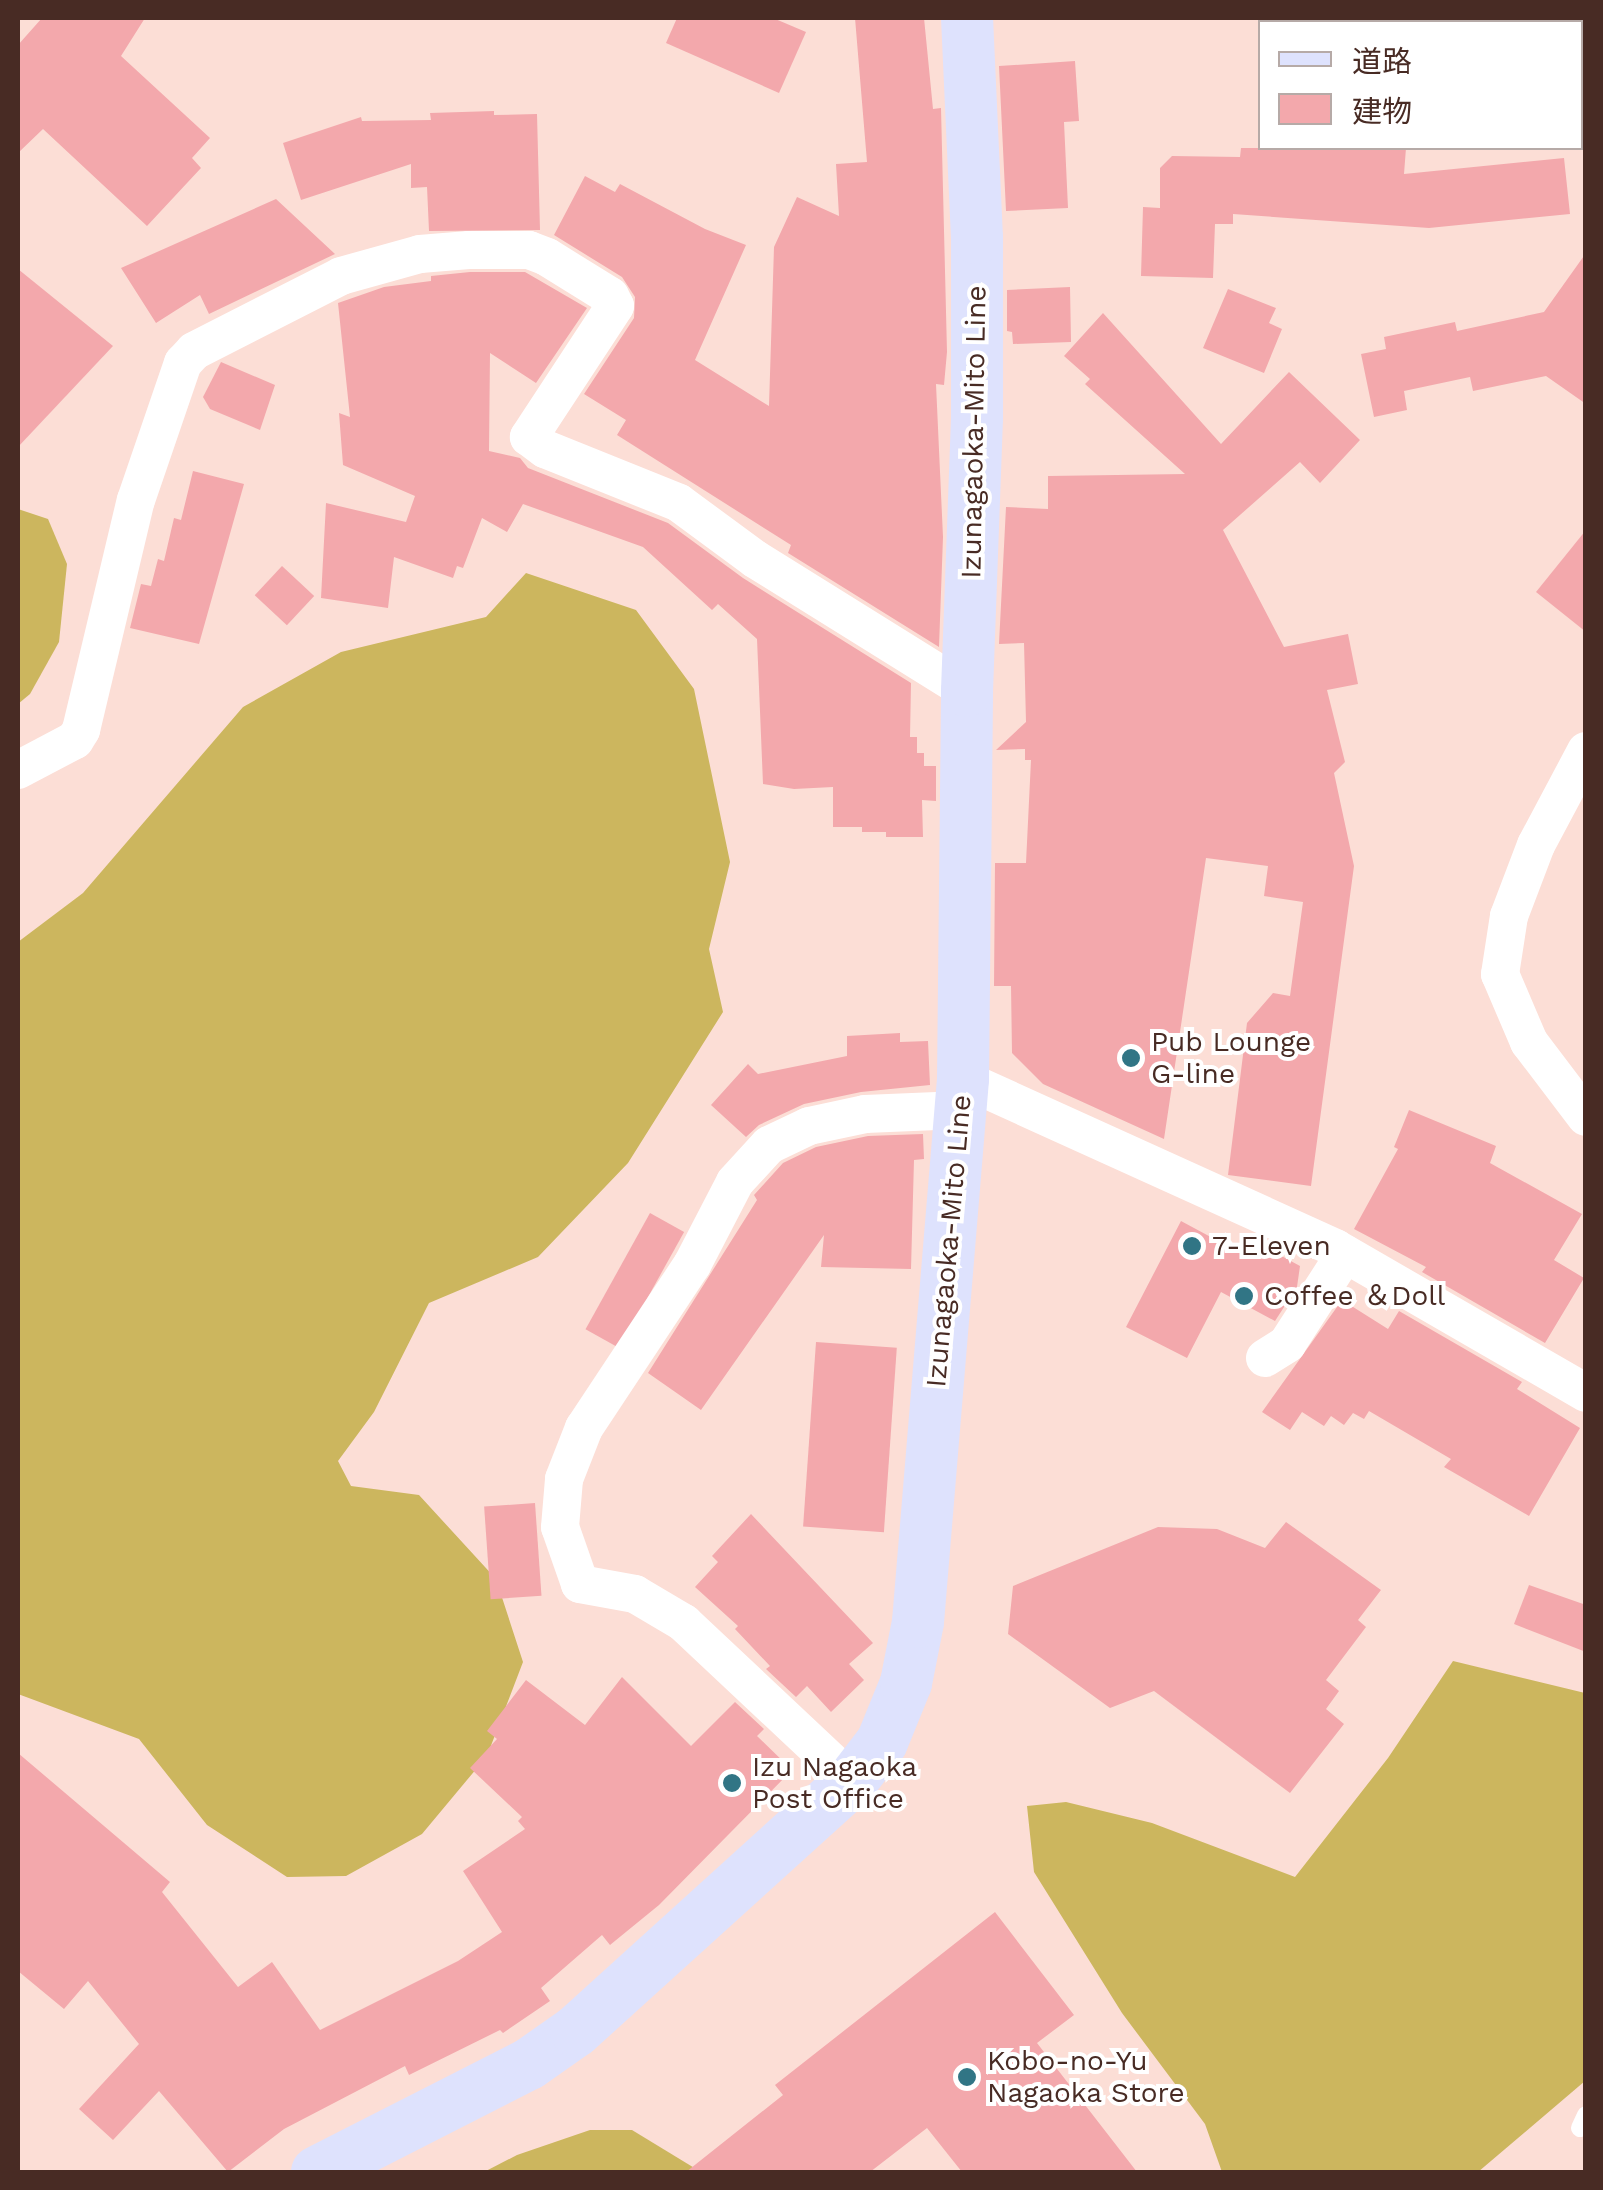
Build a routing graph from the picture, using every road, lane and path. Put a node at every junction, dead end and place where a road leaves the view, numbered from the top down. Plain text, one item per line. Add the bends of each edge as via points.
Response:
1 (967, 18) edge
2 (967, 691) junction
3 (1586, 751) edge
4 (18, 770) edge
5 (962, 1094) junction
6 (1586, 1118) edge
7 (1345, 1254) junction
8 (1265, 1358) dead end
9 (1586, 1393) edge
10 (852, 1781) junction
11 (317, 2172) edge

1 - 2 main road, Izunagaoka-Mito Line via 978,238
2 - 4 street via 785,579 679,503 529,437 614,306 598,288 529,250 453,251 342,276 194,351 173,390 136,500 81,730
2 - 5 main road, Izunagaoka-Mito Line
3 - 6 street via 1536,845 1509,916 1500,974 1529,1042
5 - 7 street
5 - 10 main road, Izunagaoka-Mito Line via 918,1622 882,1742
5 - 10 street via 809,1126 769,1146 735,1182 692,1265 584,1428 564,1479 560,1527 580,1584 635,1594 684,1623
7 - 8 street via 1286,1344
7 - 9 street
10 - 11 main road, Izunagaoka-Mito Line via 576,2032 529,2064

